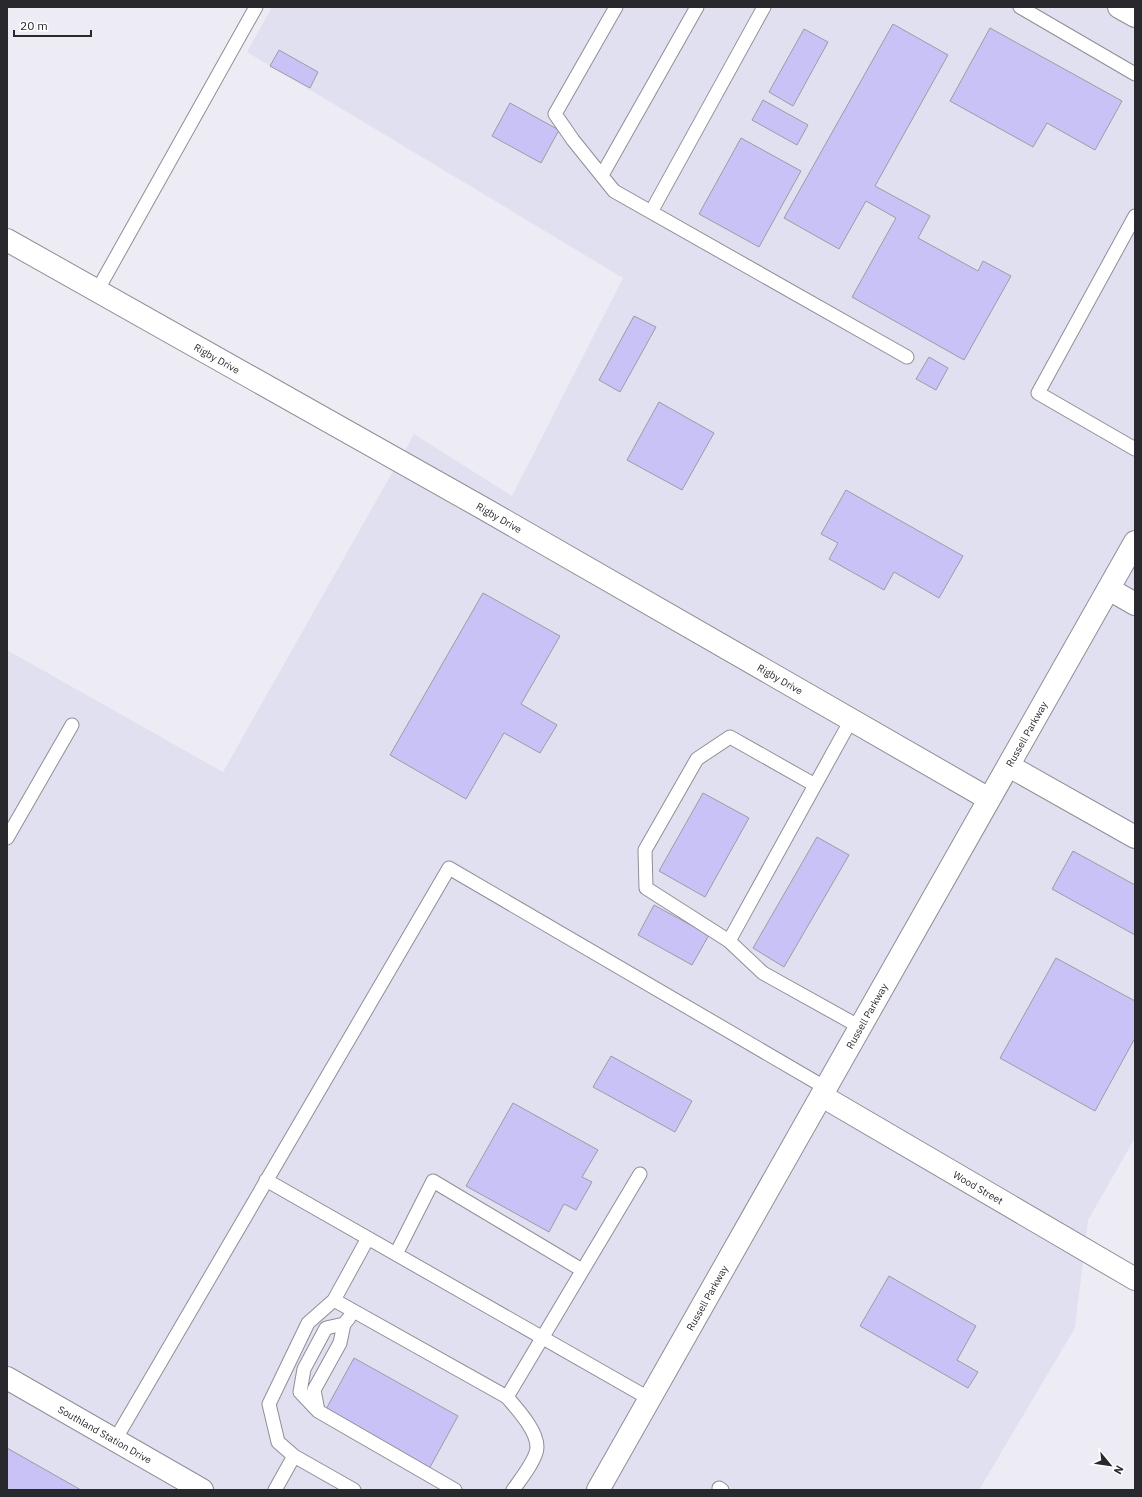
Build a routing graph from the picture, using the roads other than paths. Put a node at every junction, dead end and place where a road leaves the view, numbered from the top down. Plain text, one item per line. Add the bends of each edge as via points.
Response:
1 (256, 7) edge
2 (616, 7) edge
3 (697, 7) edge
4 (764, 7) edge
5 (1020, 7) edge
6 (1119, 7) edge
7 (1135, 16) edge
8 (1135, 74) edge
9 (602, 175) junction
10 (651, 212) junction
11 (1135, 216) edge
12 (7, 240) edge
13 (97, 291) junction
14 (907, 357) dead end
15 (1135, 449) edge
16 (1135, 542) edge
17 (1109, 589) junction
18 (1135, 604) edge
19 (851, 720) junction
20 (72, 725) dead end
21 (1009, 766) junction
22 (815, 785) junction
23 (989, 799) junction
24 (1135, 837) edge
25 (7, 838) edge
26 (729, 940) junction
27 (860, 1027) junction
28 (824, 1092) junction
29 (640, 1174) dead end
30 (266, 1180) junction
31 (368, 1238) junction
32 (396, 1254) junction
33 (582, 1270) junction
34 (1135, 1279) edge
35 (334, 1300) junction
36 (354, 1312) junction
37 (344, 1324) junction
38 (541, 1337) junction
39 (7, 1378) edge
40 (507, 1396) junction
41 (650, 1399) junction
42 (318, 1411) junction
43 (115, 1440) junction
44 (294, 1456) junction
45 (202, 1490) edge
46 (275, 1490) edge
47 (354, 1490) edge
48 (455, 1490) edge
49 (513, 1490) edge
50 (598, 1490) edge

1 - 13 lane
2 - 9 lane via 555,114
3 - 9 lane
4 - 10 lane
5 - 8 lane
6 - 7 street
9 - 10 lane via 614,191
10 - 14 lane
11 - 15 lane via 1038,393
12 - 13 street, Rigby Drive
13 - 19 street, Rigby Drive via 481,507
16 - 17 street, Russell Parkway
17 - 18 street
17 - 21 street, Russell Parkway
19 - 22 lane
19 - 23 street, Rigby Drive
20 - 25 lane
21 - 23 street, Russell Parkway
21 - 24 street
22 - 26 lane
22 - 26 lane via 730,738 697,759 645,850 646,888
23 - 27 street, Russell Parkway
26 - 27 lane via 763,972
27 - 28 street, Russell Parkway
28 - 30 lane via 449,868
28 - 34 street, Wood Street
28 - 41 street, Russell Parkway
29 - 33 lane
30 - 31 lane
30 - 43 lane
31 - 32 lane
31 - 35 lane
32 - 33 lane via 433,1181
32 - 38 lane
33 - 38 lane
35 - 36 lane
35 - 44 lane via 308,1323 269,1404 278,1442
36 - 37 lane
36 - 40 lane
37 - 42 lane via 340,1342 314,1390
37 - 42 lane via 326,1328 304,1369 300,1392
38 - 40 lane
38 - 41 lane
39 - 43 street, Southland Station Drive
40 - 49 lane via 531,1427 537,1447 530,1467
41 - 50 street, Russell Parkway
42 - 48 lane
43 - 45 street, Southland Station Drive
44 - 46 lane
44 - 47 lane

